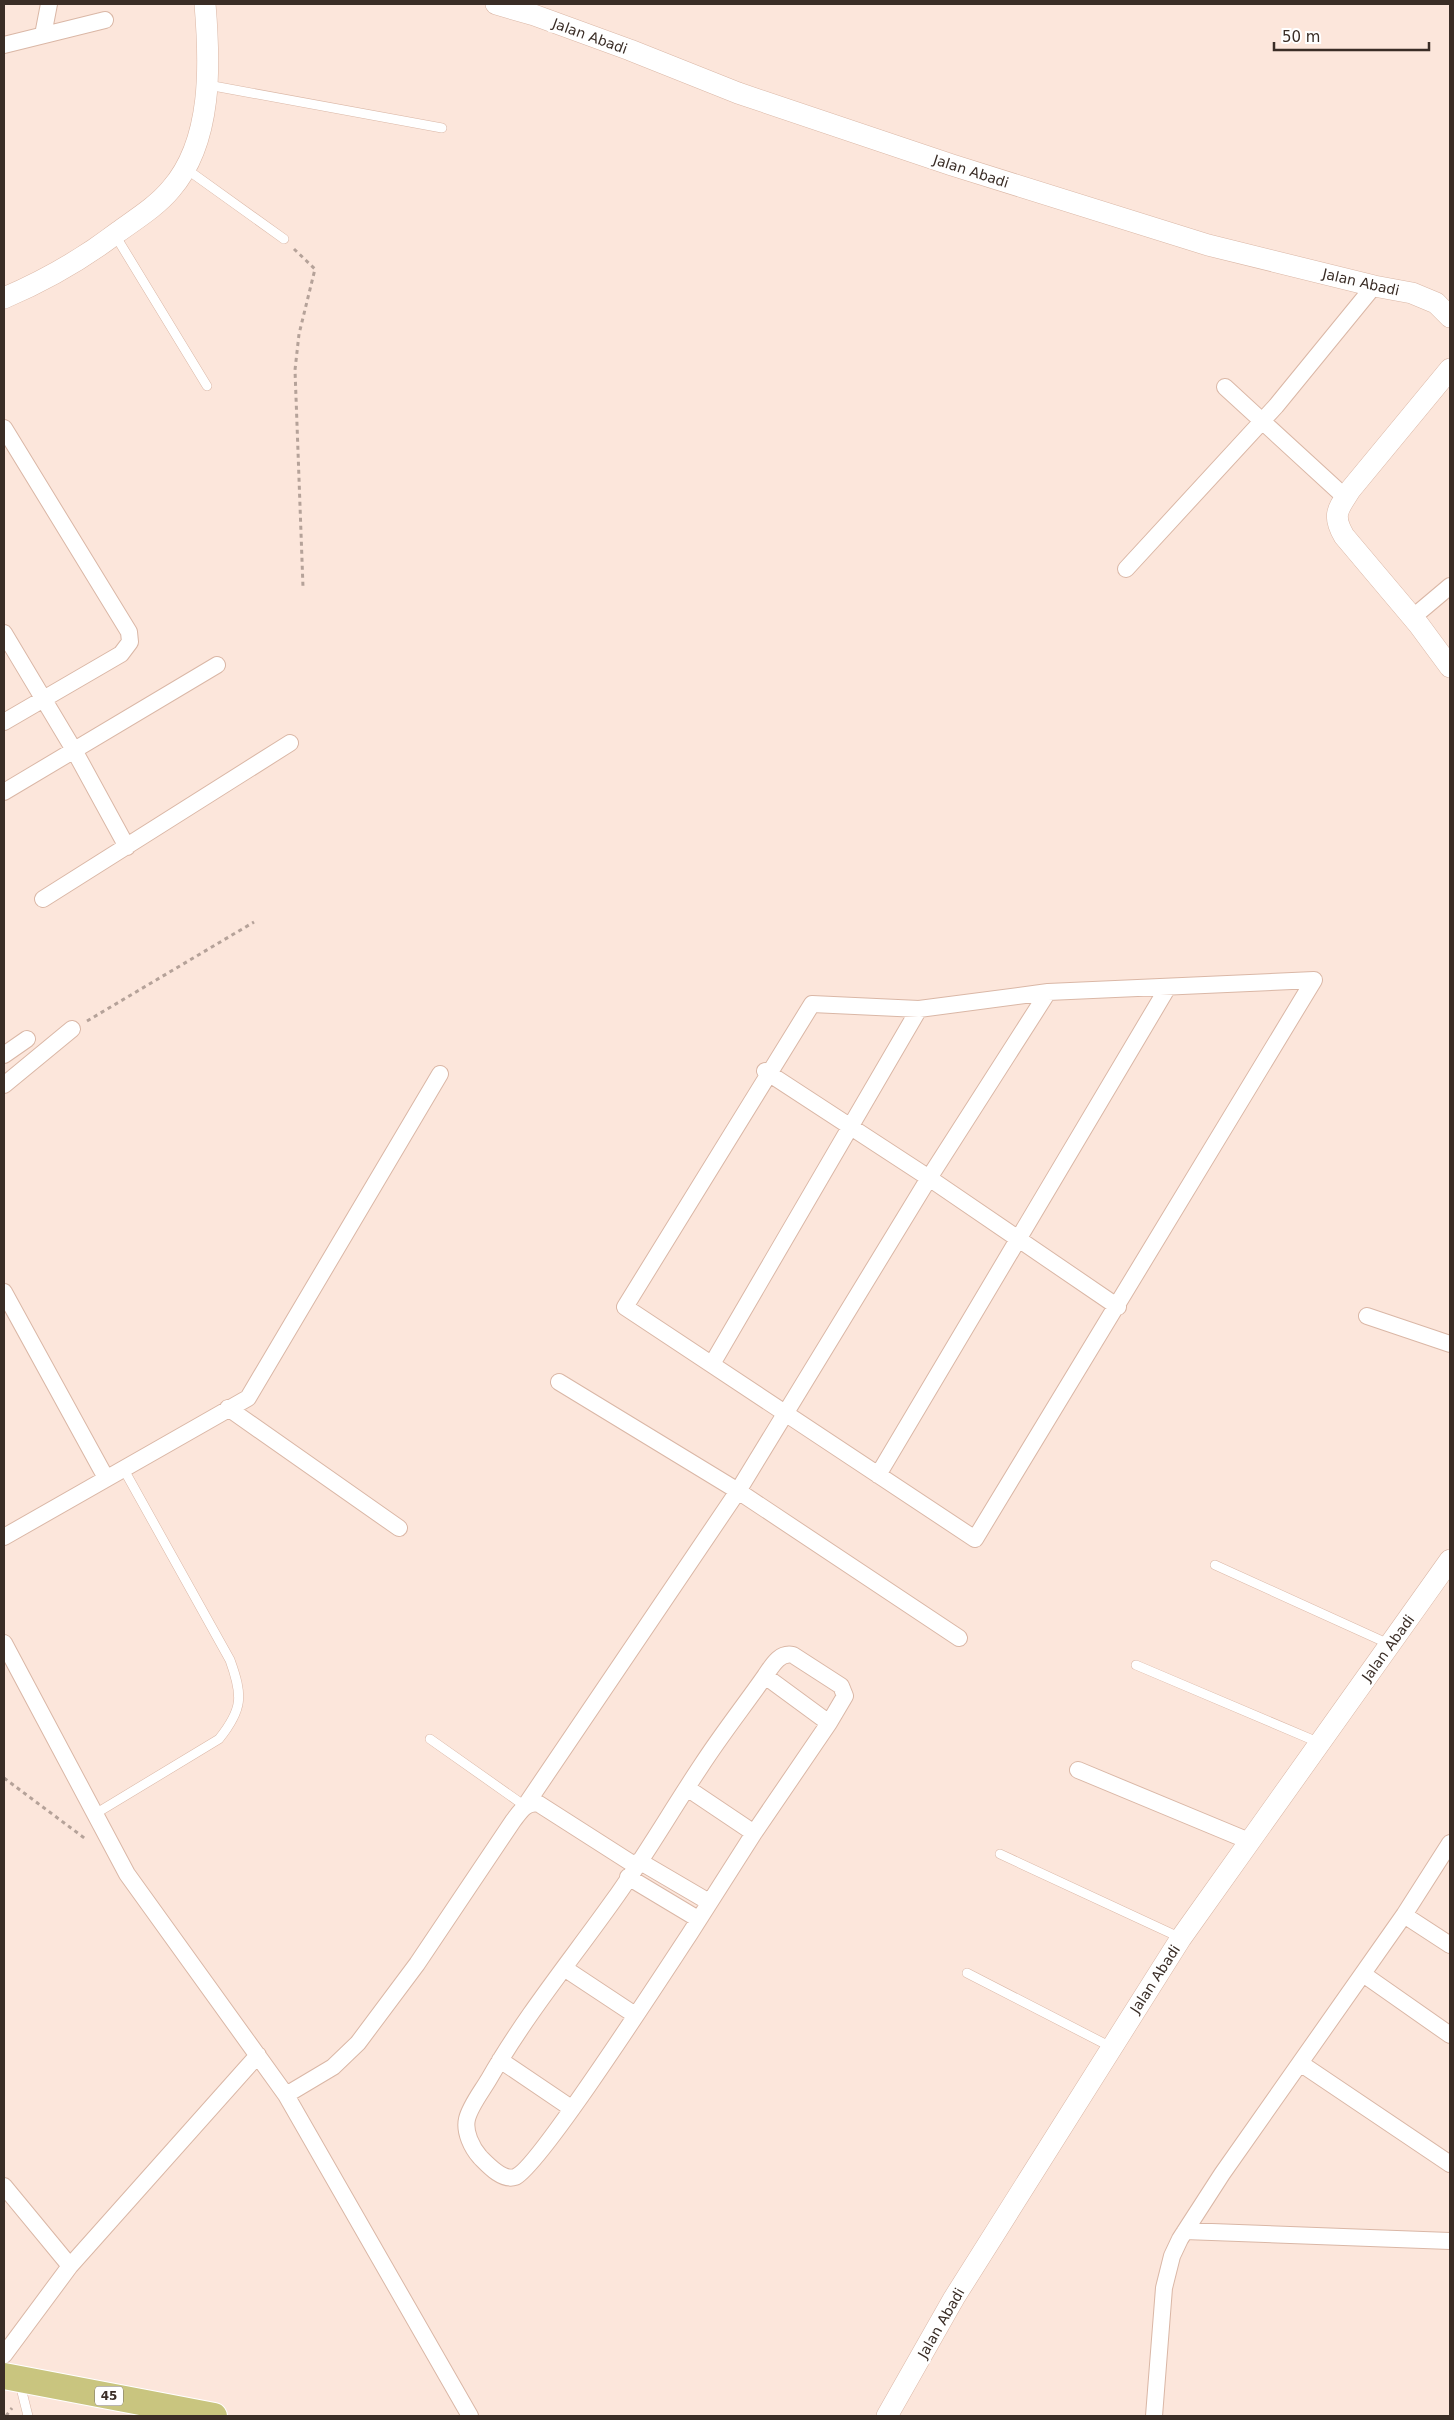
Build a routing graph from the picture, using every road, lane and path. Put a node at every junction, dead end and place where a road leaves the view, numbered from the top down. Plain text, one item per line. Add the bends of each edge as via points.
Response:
1 (48, 4) edge
2 (205, 4) edge
3 (496, 4) edge
4 (105, 20) dead end
5 (43, 35) junction
6 (4, 45) edge
7 (208, 86) junction
8 (442, 128) dead end
9 (186, 168) junction
10 (115, 235) junction
11 (284, 239) joint
12 (1374, 286) junction
13 (4, 298) edge
14 (1450, 317) edge
15 (1450, 369) edge
16 (206, 386) dead end
17 (1225, 387) dead end
18 (1262, 422) junction
19 (4, 428) edge
20 (1346, 498) junction
21 (1126, 569) dead end
22 (1450, 586) edge
23 (304, 587) dead end
24 (1412, 618) junction
25 (4, 632) edge
26 (218, 664) dead end
27 (1450, 667) edge
28 (44, 698) junction
29 (4, 722) edge
30 (290, 743) dead end
31 (74, 750) junction
32 (4, 792) edge
33 (128, 847) junction
34 (43, 899) dead end
35 (254, 922) dead end
36 (1168, 987) junction
37 (1048, 992) junction
38 (919, 1009) junction
39 (72, 1029) joint
40 (27, 1039) dead end
41 (4, 1055) edge
42 (767, 1072) junction
43 (440, 1074) dead end
44 (4, 1085) edge
45 (851, 1127) junction
46 (930, 1178) junction
47 (1018, 1239) junction
48 (4, 1292) edge
49 (1118, 1307) junction
50 (1368, 1316) dead end
51 (1450, 1344) edge
52 (712, 1364) junction
53 (559, 1382) dead end
54 (228, 1408) junction
55 (785, 1414) junction
56 (123, 1468) junction
57 (878, 1475) junction
58 (106, 1478) junction
59 (738, 1491) junction
60 (399, 1528) dead end
61 (4, 1537) edge
62 (1450, 1560) edge
63 (1214, 1564) dead end
64 (959, 1638) dead end
65 (4, 1643) edge
66 (1391, 1645) junction
67 (1136, 1665) dead end
68 (765, 1676) junction
69 (828, 1723) junction
70 (430, 1739) dead end
71 (1320, 1743) junction
72 (1078, 1770) dead end
73 (4, 1778) edge
74 (686, 1788) junction
75 (525, 1806) junction
76 (96, 1814) junction
77 (754, 1833) junction
78 (1249, 1842) junction
79 (1450, 1843) edge
80 (91, 1844) dead end
81 (1000, 1854) dead end
82 (634, 1868) junction
83 (709, 1902) junction
84 (1404, 1915) junction
85 (698, 1919) junction
86 (1181, 1938) junction
87 (1450, 1945) edge
88 (564, 1968) junction
89 (968, 1973) dead end
90 (1363, 1974) junction
91 (635, 2015) junction
92 (1450, 2034) edge
93 (1111, 2047) junction
94 (258, 2056) junction
95 (500, 2060) junction
96 (1300, 2063) junction
97 (286, 2095) junction
98 (571, 2108) junction
99 (1450, 2164) edge
100 (4, 2186) edge
101 (1185, 2231) junction
102 (1450, 2241) edge
103 (70, 2266) junction
104 (4, 2355) edge
105 (13, 2384) edge
106 (28, 2416) edge
107 (214, 2416) edge
108 (470, 2416) edge
109 (887, 2416) edge
110 (1154, 2416) edge

1 - 5 street
2 - 7 street
3 - 12 street, Jalan Abadi via 586,34 738,93 952,165 1208,245
4 - 5 street
5 - 6 street
7 - 8 lane
7 - 9 street via 200,128
9 - 10 street via 160,202
9 - 11 lane
10 - 13 street via 66,266
10 - 16 lane
11 - 23 path via 315,269 299,334 295,370
12 - 14 street, Jalan Abadi via 1436,303
12 - 18 street
15 - 20 street
17 - 18 street
18 - 20 street
18 - 21 street
19 - 28 street via 129,632 130,642 121,654
20 - 24 street via 1338,508 1337,524
22 - 24 street
24 - 27 street
25 - 28 street
26 - 31 street
28 - 29 street
28 - 31 street
30 - 33 street
31 - 32 street
31 - 33 street
33 - 34 street
35 - 39 path
36 - 37 street
36 - 47 street
36 - 49 street via 1314,980
37 - 38 street
37 - 46 street
38 - 42 street via 812,1004
38 - 45 street
39 - 44 street
40 - 41 street
42 - 45 street
42 - 52 street via 625,1308
43 - 54 street via 248,1398
45 - 46 street
45 - 52 street
46 - 47 street
46 - 55 street
47 - 49 street
47 - 57 street
48 - 58 street
49 - 57 street via 975,1539
50 - 51 street
52 - 55 street
53 - 59 street
54 - 56 street
54 - 60 street
55 - 57 street
55 - 59 street
56 - 58 street
56 - 76 lane via 230,1660 239,1698 234,1720 219,1739
58 - 61 street
59 - 64 street
59 - 75 street
62 - 66 street, Jalan Abadi
63 - 66 lane
65 - 76 street
66 - 71 street, Jalan Abadi
67 - 71 lane
68 - 69 street
68 - 69 street via 781,1656 788,1654 841,1686 845,1696
68 - 74 street
69 - 77 street
70 - 75 lane
71 - 78 street, Jalan Abadi
72 - 78 street
73 - 80 path
74 - 77 street
74 - 82 street
75 - 82 street via 539,1804
75 - 97 street via 417,1964 358,2043 333,2067
76 - 94 street via 127,1874
77 - 83 street
78 - 86 street, Jalan Abadi
79 - 84 street
81 - 86 lane
82 - 83 street
82 - 85 street
82 - 88 street
83 - 85 street
84 - 87 street
84 - 90 street
85 - 91 street
86 - 93 street, Jalan Abadi
88 - 91 street
88 - 95 street
89 - 93 lane
90 - 92 street
90 - 96 street
91 - 98 street
93 - 109 street, Jalan Abadi via 954,2298
94 - 97 street
94 - 103 street
95 - 98 street
95 - 98 street via 467,2120 469,2140 476,2153 497,2173 508,2178 516,2177 529,2165
96 - 99 street
96 - 101 street
97 - 108 street
100 - 103 street
101 - 102 street
101 - 110 street via 1172,2256 1164,2288
103 - 104 street
105 - 106 lane
105 - 107 main road, 45

